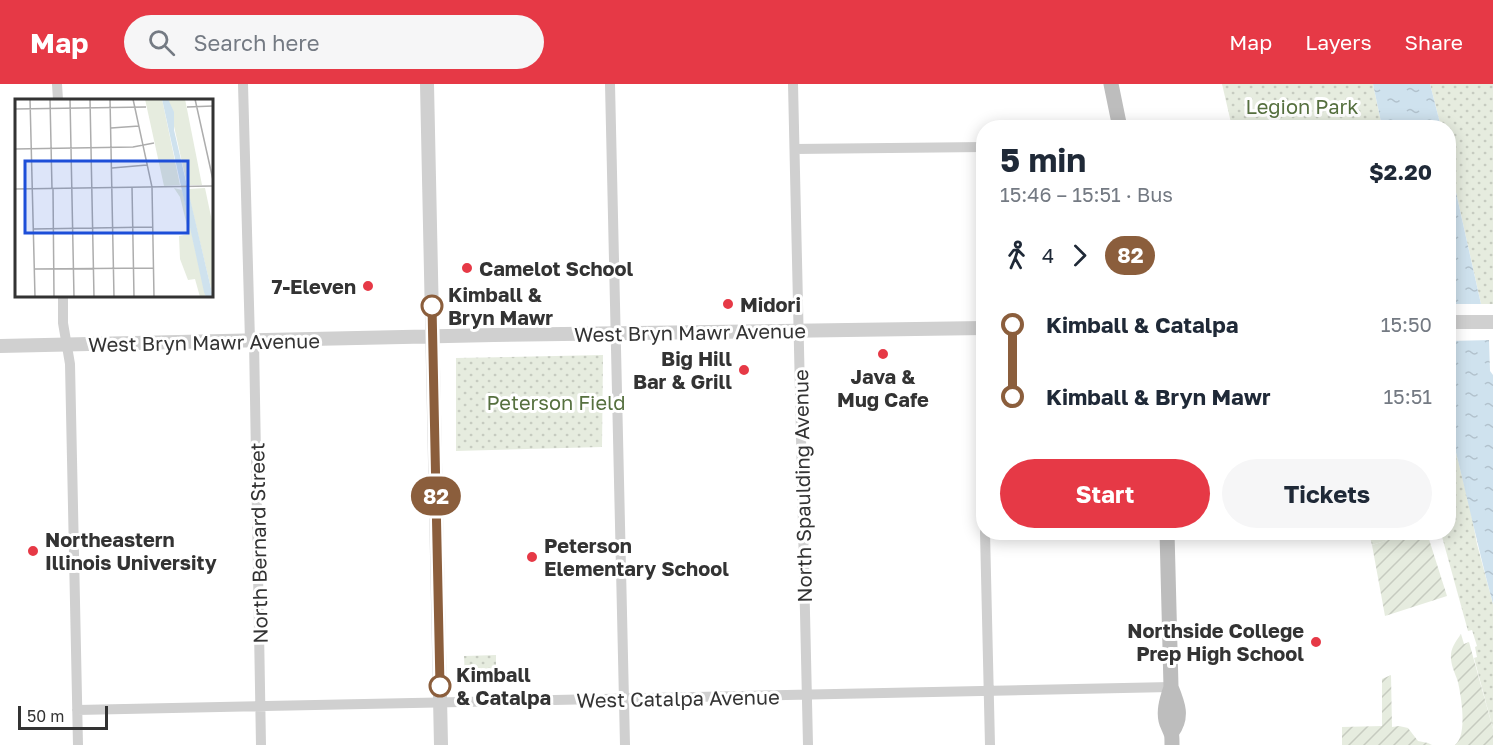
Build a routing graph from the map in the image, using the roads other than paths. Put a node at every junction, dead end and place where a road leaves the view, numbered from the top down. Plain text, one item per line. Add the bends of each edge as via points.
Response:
1 (57, 84) edge
2 (243, 84) edge
3 (427, 84) edge
4 (610, 84) edge
5 (793, 84) edge
6 (1111, 84) edge
7 (58, 99) edge
8 (1118, 120) edge
9 (976, 147) edge
10 (795, 149) junction
11 (63, 297) edge
12 (1456, 322) edge
13 (1493, 322) edge
14 (976, 328) edge
15 (799, 331) junction
16 (617, 333) junction
17 (433, 336) junction
18 (252, 341) junction
19 (68, 345) junction
20 (0, 346) edge
21 (985, 540) edge
22 (1167, 540) edge
23 (1171, 687) junction
24 (988, 691) junction
25 (807, 695) junction
26 (624, 699) junction
27 (440, 702) junction
28 (261, 706) junction
29 (77, 710) junction
30 (1172, 739) edge
31 (78, 745) edge
32 (261, 745) edge
33 (441, 745) edge
34 (624, 745) edge
35 (808, 745) edge
36 (990, 745) edge

1 - 7 street
2 - 18 street, North Bernard Street
3 - 17 street
4 - 16 street
5 - 10 street, North Spaulding Avenue
6 - 8 main road
9 - 10 street
10 - 15 street, North Spaulding Avenue
11 - 19 street
12 - 13 street
14 - 15 street, West Bryn Mawr Avenue
15 - 16 street, West Bryn Mawr Avenue
15 - 25 street, North Spaulding Avenue
16 - 17 street, West Bryn Mawr Avenue
16 - 26 street
17 - 18 street, West Bryn Mawr Avenue
17 - 27 street
18 - 19 street, West Bryn Mawr Avenue
18 - 28 street, North Bernard Street
19 - 20 street, West Bryn Mawr Avenue
19 - 29 street
21 - 24 street
22 - 23 main road
23 - 24 street, West Catalpa Avenue
23 - 30 main road via 1179,705
24 - 25 street, West Catalpa Avenue
24 - 36 street
25 - 26 street, West Catalpa Avenue
25 - 35 street, North Spaulding Avenue
26 - 27 street, West Catalpa Avenue
26 - 34 street
27 - 28 street, West Catalpa Avenue
27 - 33 street
28 - 29 street, West Catalpa Avenue
28 - 32 street, North Bernard Street
29 - 31 street

